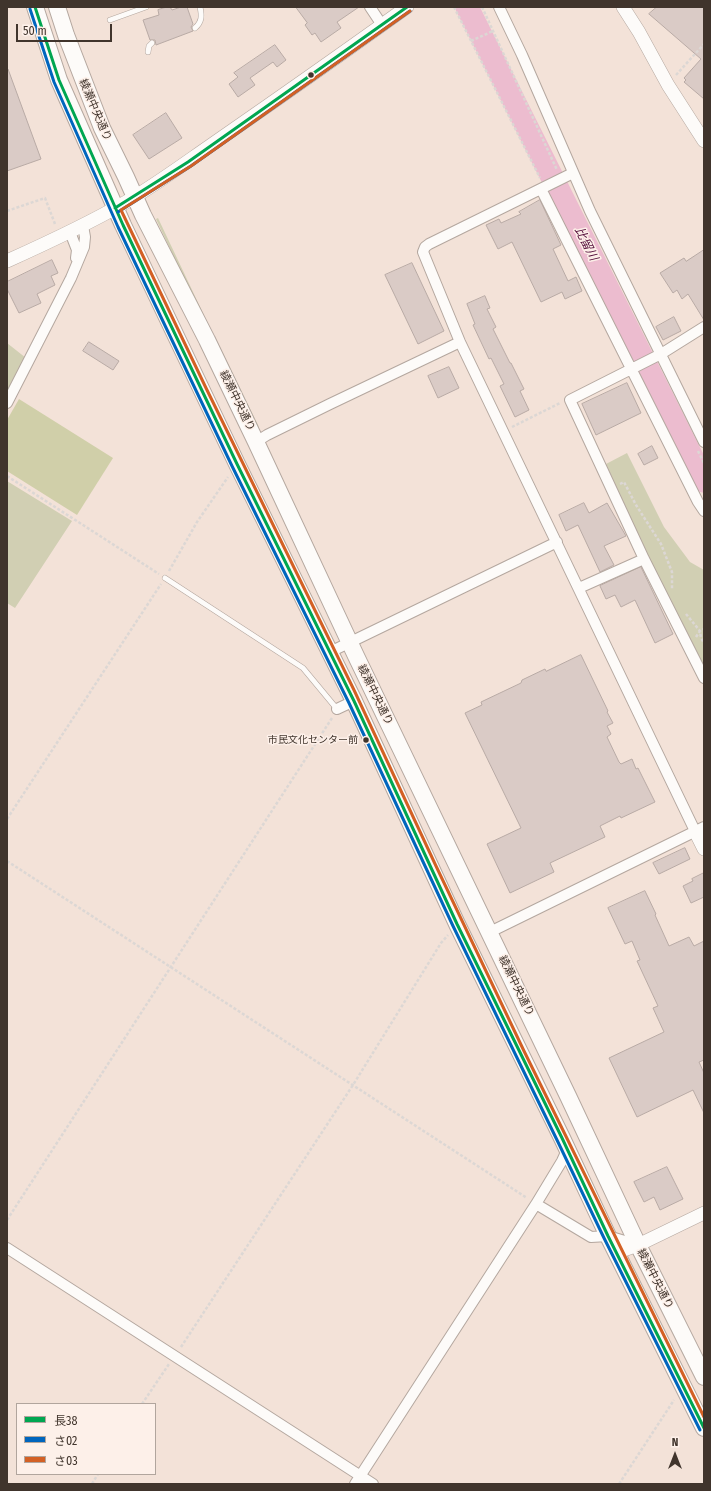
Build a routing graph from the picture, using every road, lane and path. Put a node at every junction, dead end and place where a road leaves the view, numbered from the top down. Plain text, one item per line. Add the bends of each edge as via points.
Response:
1 (35, 7) edge
2 (57, 7) edge
3 (146, 7) edge
4 (200, 7) edge
5 (370, 7) edge
6 (407, 7) edge
7 (454, 7) edge
8 (482, 7) edge
9 (499, 7) edge
10 (623, 7) edge
11 (110, 20) dead end
12 (382, 25) junction
13 (195, 28) dead end
14 (491, 31) junction
15 (471, 41) junction
16 (152, 44) dead end
17 (704, 44) edge
18 (148, 52) dead end
19 (668, 85) junction
20 (704, 141) edge
21 (573, 173) junction
22 (560, 179) junction
23 (545, 187) junction
24 (135, 196) junction
25 (115, 208) junction
26 (7, 211) edge
27 (55, 224) dead end
28 (82, 226) junction
29 (70, 232) junction
30 (7, 261) edge
31 (71, 278) junction
32 (704, 327) edge
33 (460, 342) junction
34 (661, 354) junction
35 (635, 367) junction
36 (570, 400) junction
37 (7, 403) edge
38 (503, 431) junction
39 (256, 442) junction
40 (704, 442) edge
41 (237, 464) junction
42 (7, 476) edge
43 (611, 488) junction
44 (704, 511) edge
45 (557, 542) junction
46 (644, 559) junction
47 (165, 578) junction
48 (579, 588) junction
49 (673, 592) dead end
50 (682, 609) dead end
51 (350, 642) junction
52 (704, 643) edge
53 (330, 652) junction
54 (704, 678) edge
55 (354, 701) junction
56 (337, 709) junction
57 (7, 819) edge
58 (700, 829) edge
59 (704, 849) edge
60 (7, 861) edge
61 (457, 924) junction
62 (490, 932) junction
63 (171, 967) junction
64 (353, 1085) junction
65 (567, 1150) junction
66 (536, 1204) junction
67 (704, 1213) edge
68 (7, 1220) edge
69 (608, 1236) junction
70 (638, 1245) junction
71 (7, 1248) edge
72 (616, 1253) junction
73 (175, 1356) junction
74 (704, 1377) edge
75 (684, 1389) junction
76 (143, 1403) edge
77 (704, 1428) edge
78 (97, 1475) edge
79 (358, 1480) edge
80 (92, 1484) edge
81 (373, 1484) edge
82 (619, 1484) edge

1 - 25 main road, 綾瀬中央通り via 59,80
2 - 24 main road, 綾瀬中央通り via 97,118
3 - 11 lane
4 - 13 lane via 201,21
5 - 12 street
6 - 12 street
7 - 15 path
8 - 14 path
9 - 21 street
10 - 19 street
12 - 24 street via 188,162
14 - 15 path
14 - 22 path
15 - 23 path
16 - 18 lane
17 - 19 path
19 - 20 street
21 - 22 street
21 - 34 street
22 - 23 street
23 - 33 street via 425,247 423,252
23 - 35 street
24 - 25 street
24 - 39 main road, 綾瀬中央通り
25 - 28 street
25 - 41 main road, 綾瀬中央通り
26 - 27 path via 45,198
28 - 29 street
28 - 31 street via 84,247
29 - 30 street
29 - 31 street via 78,250
31 - 37 street
32 - 34 street
33 - 38 street
33 - 39 street
34 - 35 street
34 - 40 street
35 - 36 street
35 - 44 street
36 - 38 path
36 - 43 street
38 - 45 street
39 - 51 main road, 綾瀬中央通り
41 - 47 path via 197,522
41 - 53 main road, 綾瀬中央通り
42 - 47 path
43 - 46 street
43 - 49 path via 624,482 661,544 672,572
45 - 48 street
45 - 51 street
46 - 48 street
46 - 54 street
47 - 56 lane via 303,668
47 - 57 path
48 - 58 street
50 - 52 path via 700,631
51 - 53 street
51 - 62 main road, 綾瀬中央通り
53 - 55 main road, 綾瀬中央通り
55 - 56 street
55 - 61 main road, 綾瀬中央通り
56 - 63 path
58 - 59 street
58 - 62 street
60 - 63 path
61 - 64 path via 441,943
61 - 65 main road, 綾瀬中央通り
62 - 70 main road, 綾瀬中央通り
63 - 64 path
63 - 68 path
64 - 66 path
64 - 73 path
65 - 66 street
65 - 69 main road, 綾瀬中央通り
66 - 69 street via 591,1237
66 - 79 street
67 - 70 street
69 - 70 street
69 - 72 main road, 綾瀬中央通り
70 - 72 street
70 - 74 main road, 綾瀬中央通り
71 - 73 street
72 - 75 main road, 綾瀬中央通り
73 - 76 path
73 - 79 street
75 - 77 main road, 綾瀬中央通り
75 - 82 path via 673,1401
78 - 80 path
79 - 81 street

